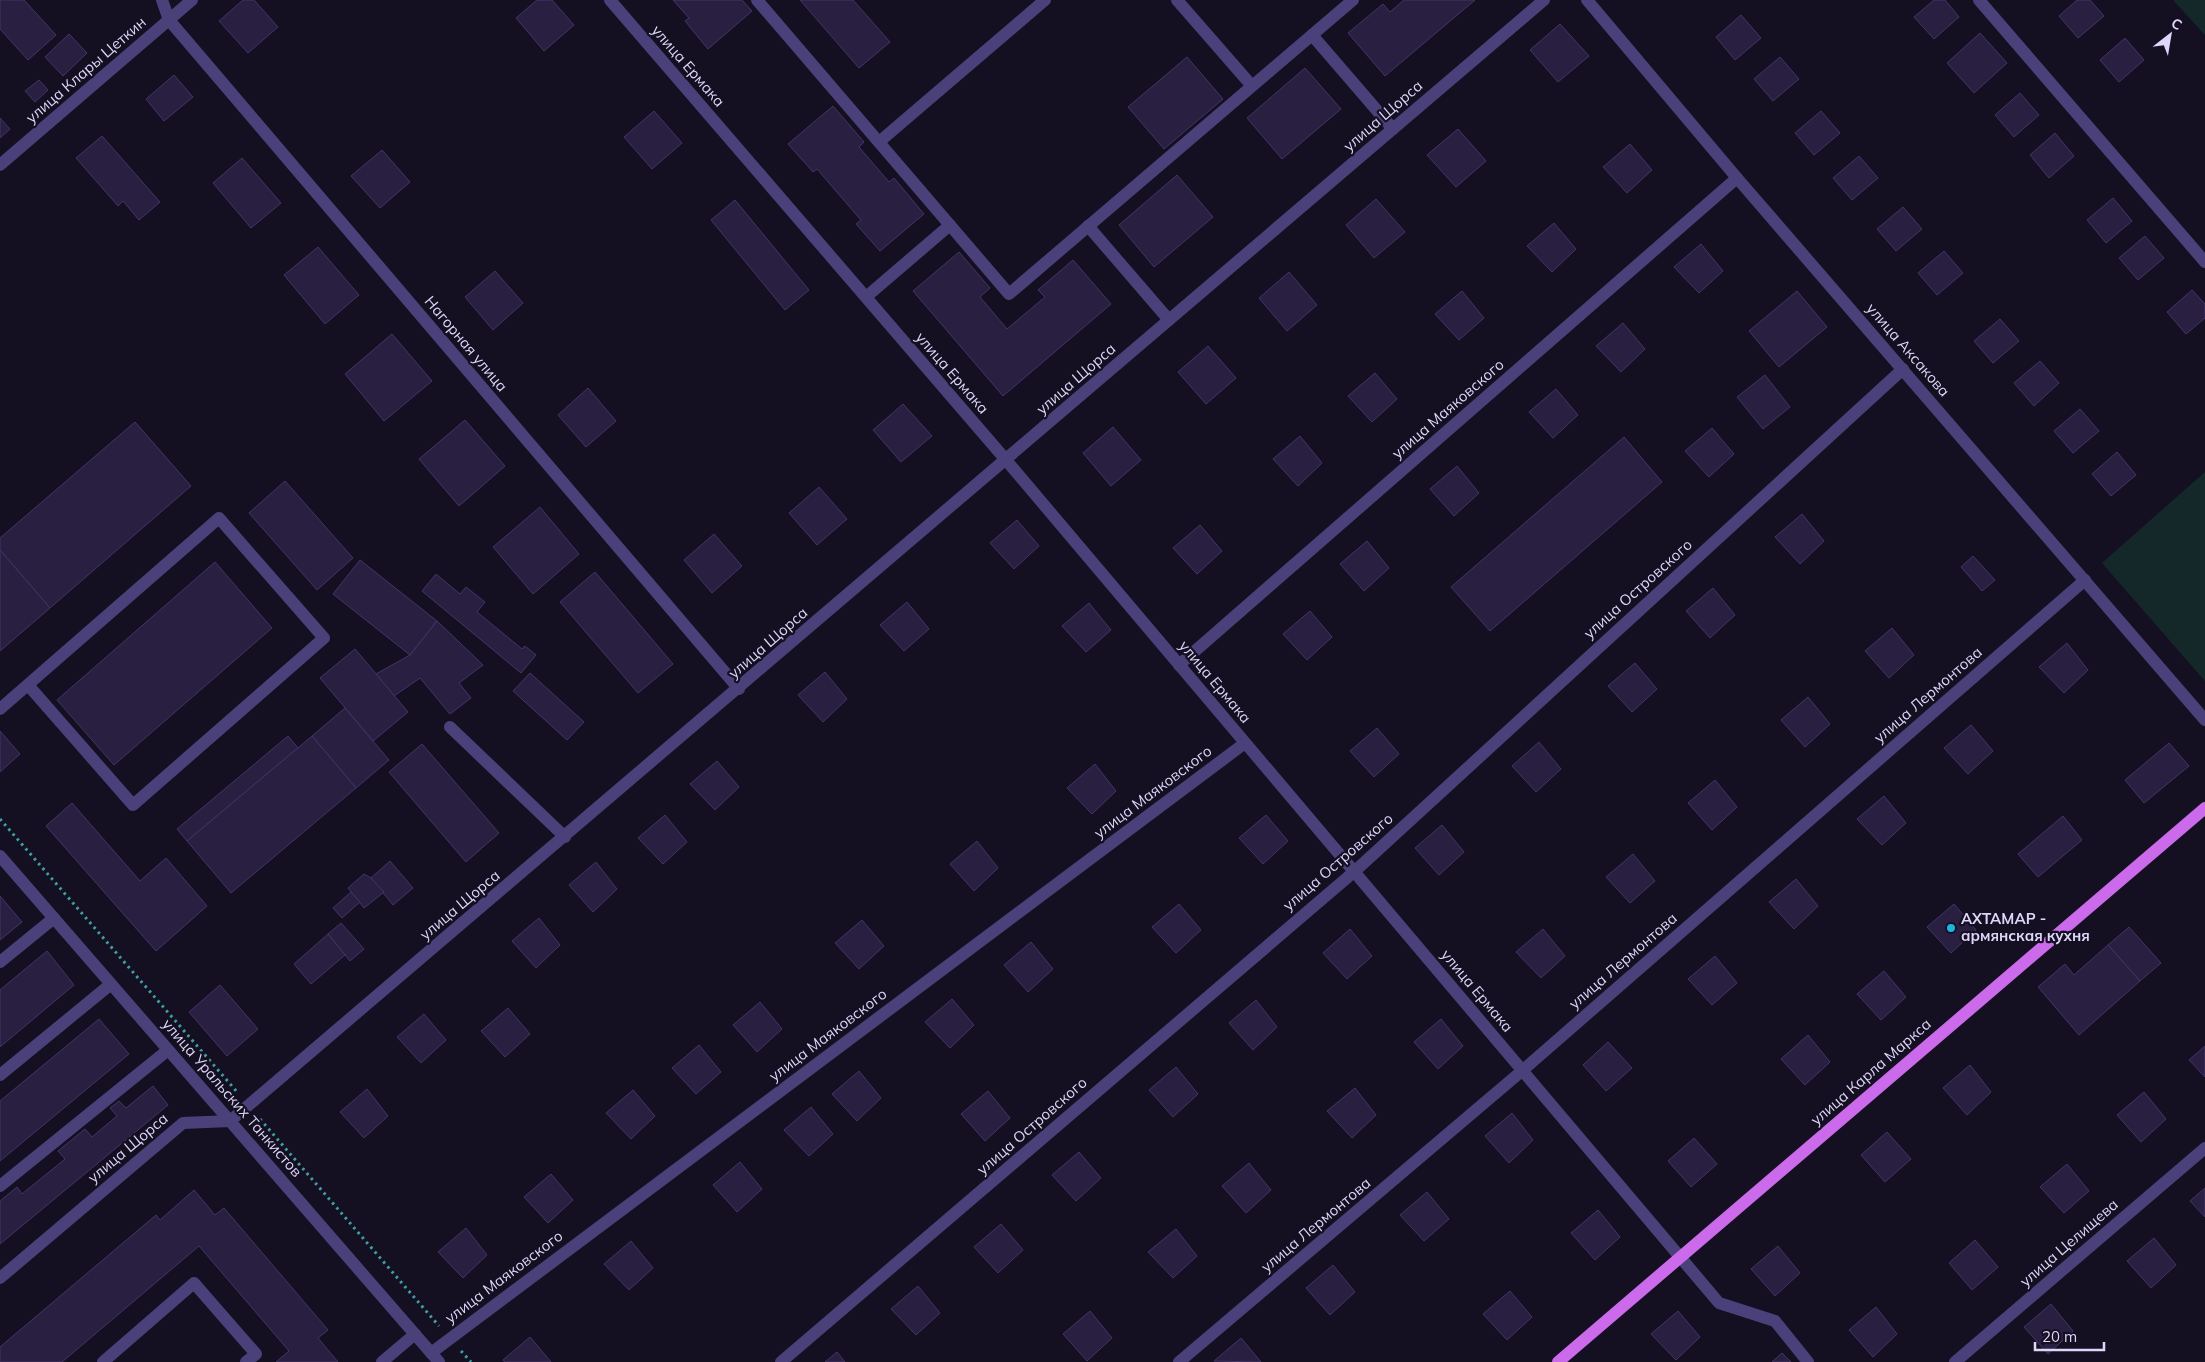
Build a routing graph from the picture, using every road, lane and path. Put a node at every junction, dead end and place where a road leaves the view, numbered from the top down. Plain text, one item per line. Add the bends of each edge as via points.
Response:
1 (162, 0) edge
2 (192, 0) edge
3 (610, 0) edge
4 (757, 0) edge
5 (1045, 0) edge
6 (1177, 0) edge
7 (1353, 0) edge
8 (1544, 0) edge
9 (1587, 0) edge
10 (1979, 0) edge
11 (169, 20) junction
12 (1312, 35) junction
13 (1252, 86) junction
14 (1393, 129) junction
15 (879, 142) junction
16 (0, 165) edge
17 (1737, 178) junction
18 (950, 225) junction
19 (1088, 226) junction
20 (2205, 262) edge
21 (866, 298) junction
22 (1169, 320) junction
23 (1903, 370) junction
24 (1006, 460) junction
25 (2085, 580) junction
26 (1179, 666) junction
27 (28, 685) junction
28 (739, 689) junction
29 (0, 709) edge
30 (2205, 720) edge
31 (450, 727) dead end
32 (1245, 743) junction
33 (2205, 808) edge
34 (565, 837) junction
35 (0, 856) edge
36 (1354, 871) junction
37 (54, 918) junction
38 (0, 962) edge
39 (111, 984) junction
40 (168, 1050) junction
41 (1523, 1070) junction
42 (0, 1075) edge
43 (230, 1122) junction
44 (2205, 1148) edge
45 (0, 1186) edge
46 (1680, 1258) junction
47 (0, 1278) edge
48 (416, 1334) junction
49 (435, 1357) edge
50 (103, 1362) edge
51 (246, 1362) edge
52 (382, 1362) edge
53 (782, 1362) edge
54 (1179, 1362) edge
55 (1558, 1362) edge
56 (1808, 1362) edge
57 (1955, 1362) edge

1 - 11 street
2 - 11 street, улица Клары Цеткин
3 - 21 street, улица Ермака
4 - 15 street
5 - 15 street
6 - 13 street
7 - 12 street
8 - 14 street, улица Щорса
9 - 17 street, улица Аксакова
10 - 20 street
11 - 16 street, улица Клары Цеткин
11 - 28 street, Нагорная улица
12 - 13 street
12 - 14 street
13 - 19 street
14 - 22 street, улица Щорса
15 - 18 street
17 - 23 street, улица Аксакова
17 - 26 street, улица Маяковского
18 - 19 street via 1009,294
18 - 21 street
19 - 22 street
21 - 24 street, улица Ермака
22 - 24 street, улица Щорса
23 - 25 street, улица Аксакова
23 - 36 street, улица Островского
24 - 26 street, улица Ермака
24 - 28 street, улица Щорса
25 - 30 street, улица Аксакова
25 - 41 street, улица Лермонтова
26 - 32 street, улица Ермака
27 - 27 street via 133,805 324,638 219,518
27 - 29 street
28 - 34 street, улица Щорса
31 - 34 street
32 - 36 street, улица Ермака
32 - 49 street, улица Маяковского
33 - 46 main road, улица Карла Маркса
34 - 43 street, улица Щорса
35 - 37 street, улица Уральских Танкистов
36 - 41 street, улица Ермака
36 - 53 street, улица Островского
37 - 38 street
37 - 39 street, улица Уральских Танкистов
39 - 40 street, улица Уральских Танкистов
39 - 42 street
40 - 43 street, улица Уральских Танкистов
40 - 45 street
41 - 46 street, улица Ермака
41 - 54 street, улица Лермонтова
43 - 47 street, улица Щорса via 182,1123
43 - 48 street, улица Уральских Танкистов
44 - 57 street, улица Целищева
46 - 55 main road, улица Карла Маркса
46 - 56 street, улица Ермака via 1719,1303 1775,1321
48 - 49 street, улица Уральских Танкистов
48 - 52 street
50 - 51 street via 194,1283 256,1354

